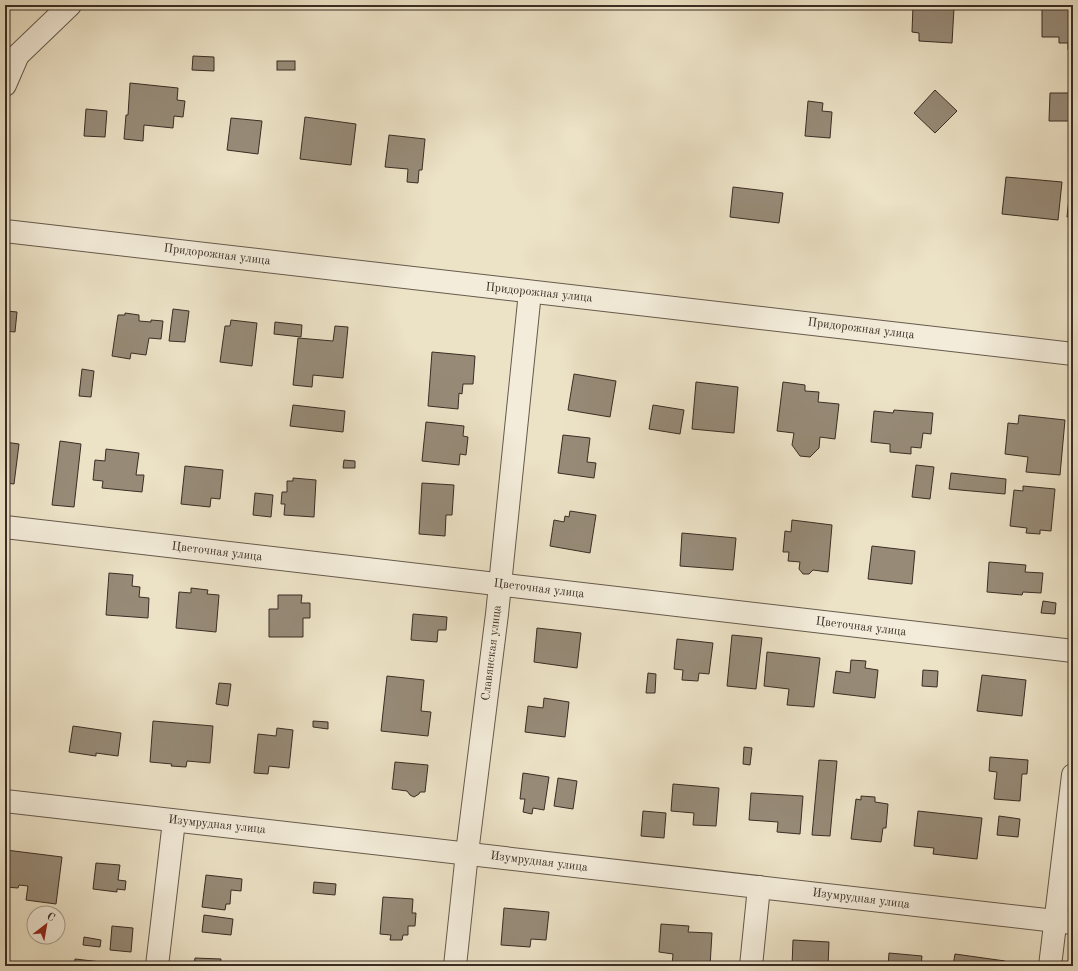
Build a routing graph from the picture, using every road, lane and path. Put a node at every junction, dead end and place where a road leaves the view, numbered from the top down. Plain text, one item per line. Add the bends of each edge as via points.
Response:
1 (70, 5) edge
2 (5, 85) edge
3 (5, 231) edge
4 (530, 292) junction
5 (1073, 354) edge
6 (5, 527) edge
7 (500, 584) junction
8 (1073, 651) edge
9 (1073, 775) edge
10 (5, 801) edge
11 (174, 821) junction
12 (467, 853) junction
13 (759, 887) junction
14 (1064, 922) edge
15 (157, 966) edge
16 (454, 966) edge
17 (751, 966) edge
18 (1050, 966) edge

1 - 2 street via 18,54
3 - 4 street, Придорожная улица
4 - 5 street, Придорожная улица
4 - 7 street, Славянская улица
6 - 7 street, Цветочная улица
7 - 8 street, Цветочная улица
7 - 12 street, Славянская улица
9 - 14 street
10 - 11 street, Изумрудная улица
11 - 12 street, Изумрудная улица
11 - 15 street
12 - 13 street, Изумрудная улица
12 - 16 street, Славянская улица
13 - 14 street, Изумрудная улица
13 - 17 street
14 - 18 street

